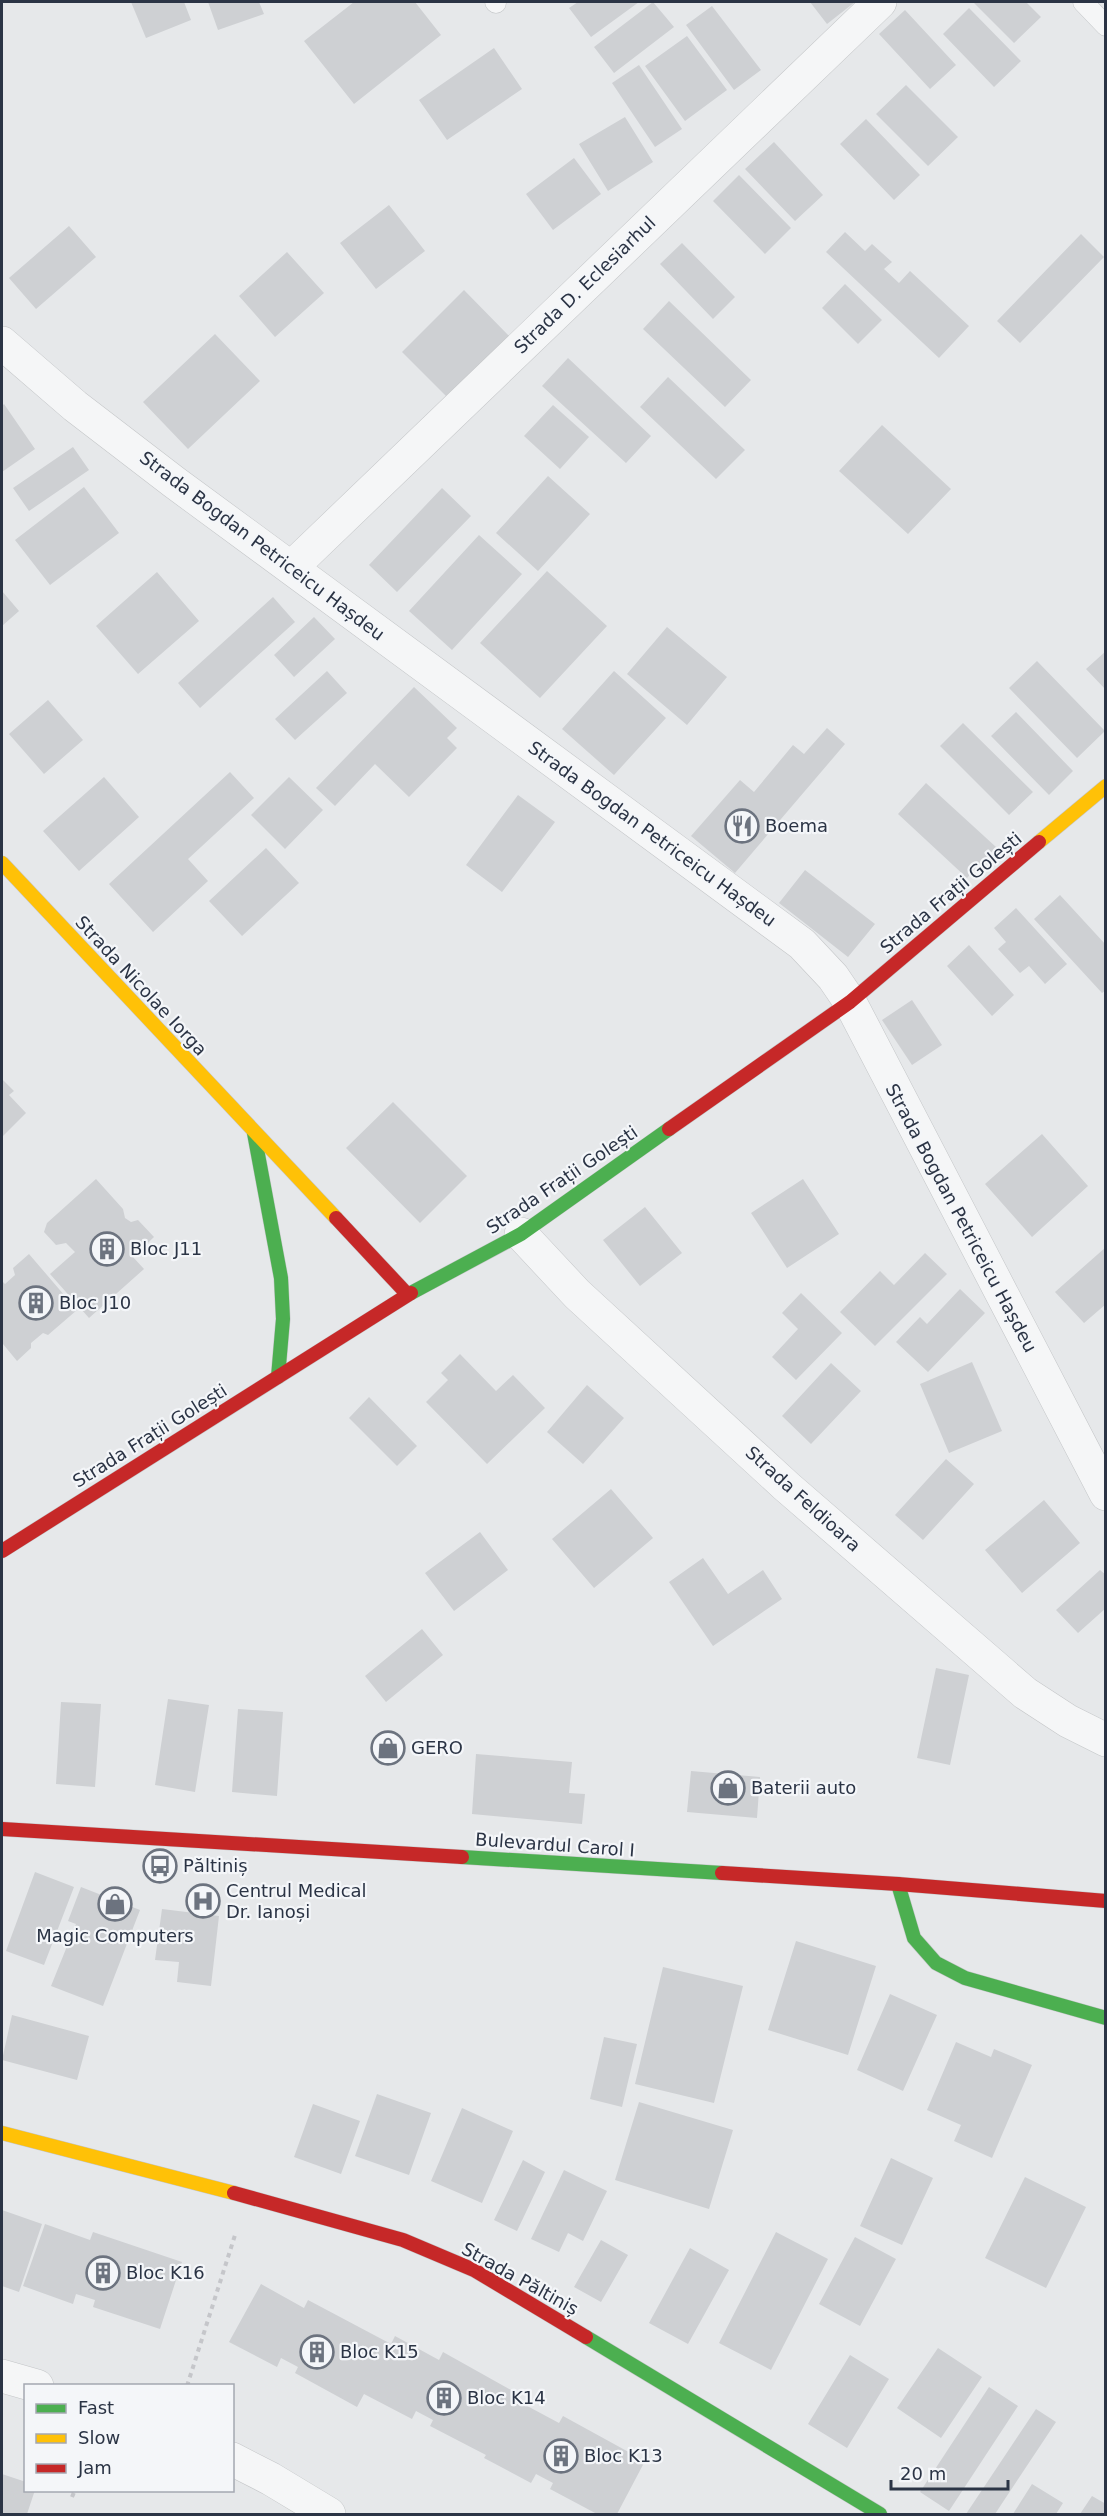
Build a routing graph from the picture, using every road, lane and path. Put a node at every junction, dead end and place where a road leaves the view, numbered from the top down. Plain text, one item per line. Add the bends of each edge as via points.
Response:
1 (880, 2) edge
2 (1083, 2) edge
3 (1106, 26) edge
4 (2, 343) edge
5 (291, 568) junction
6 (1106, 786) edge
7 (2, 863) edge
8 (850, 1002) junction
9 (254, 1133) junction
10 (521, 1234) junction
11 (408, 1295) junction
12 (278, 1377) junction
13 (1106, 1494) edge
14 (2, 1551) edge
15 (1106, 1740) edge
16 (2, 1829) edge
17 (898, 1884) junction
18 (1106, 1901) edge
19 (1106, 2018) edge
20 (2, 2133) edge
21 (248, 2196) junction
22 (2, 2376) edge
23 (33, 2384) edge
24 (187, 2384) edge
25 (234, 2460) edge
26 (74, 2492) edge
27 (72, 2497) dead end
28 (329, 2514) edge
29 (880, 2514) edge

1 - 5 street, Strada D. Eclesiarhul
2 - 3 lane
4 - 5 street, Strada Bogdan Petriceicu Hașdeu via 75,406
5 - 8 street, Strada Bogdan Petriceicu Hașdeu via 802,945 833,977
6 - 8 street, Strada Frații Golești
7 - 9 street, Strada Nicolae Iorga
8 - 10 street, Strada Frații Golești
8 - 13 street, Strada Bogdan Petriceicu Hașdeu
9 - 11 street, Strada Nicolae Iorga
9 - 12 street via 281,1278 283,1319
10 - 11 street, Strada Frații Golești
10 - 15 street, Strada Feldioara via 577,1294 777,1478 998,1670 1033,1699
11 - 12 street, Strada Frații Golești
12 - 14 street, Strada Frații Golești
16 - 17 street, Bulevardul Carol I
17 - 18 street, Bulevardul Carol I
17 - 19 street via 914,1938 936,1963 965,1978
20 - 21 street, Strada Păltiniș
21 - 24 path
21 - 29 street, Strada Păltiniș via 403,2240 474,2270
22 - 23 street
25 - 28 street
26 - 27 path

